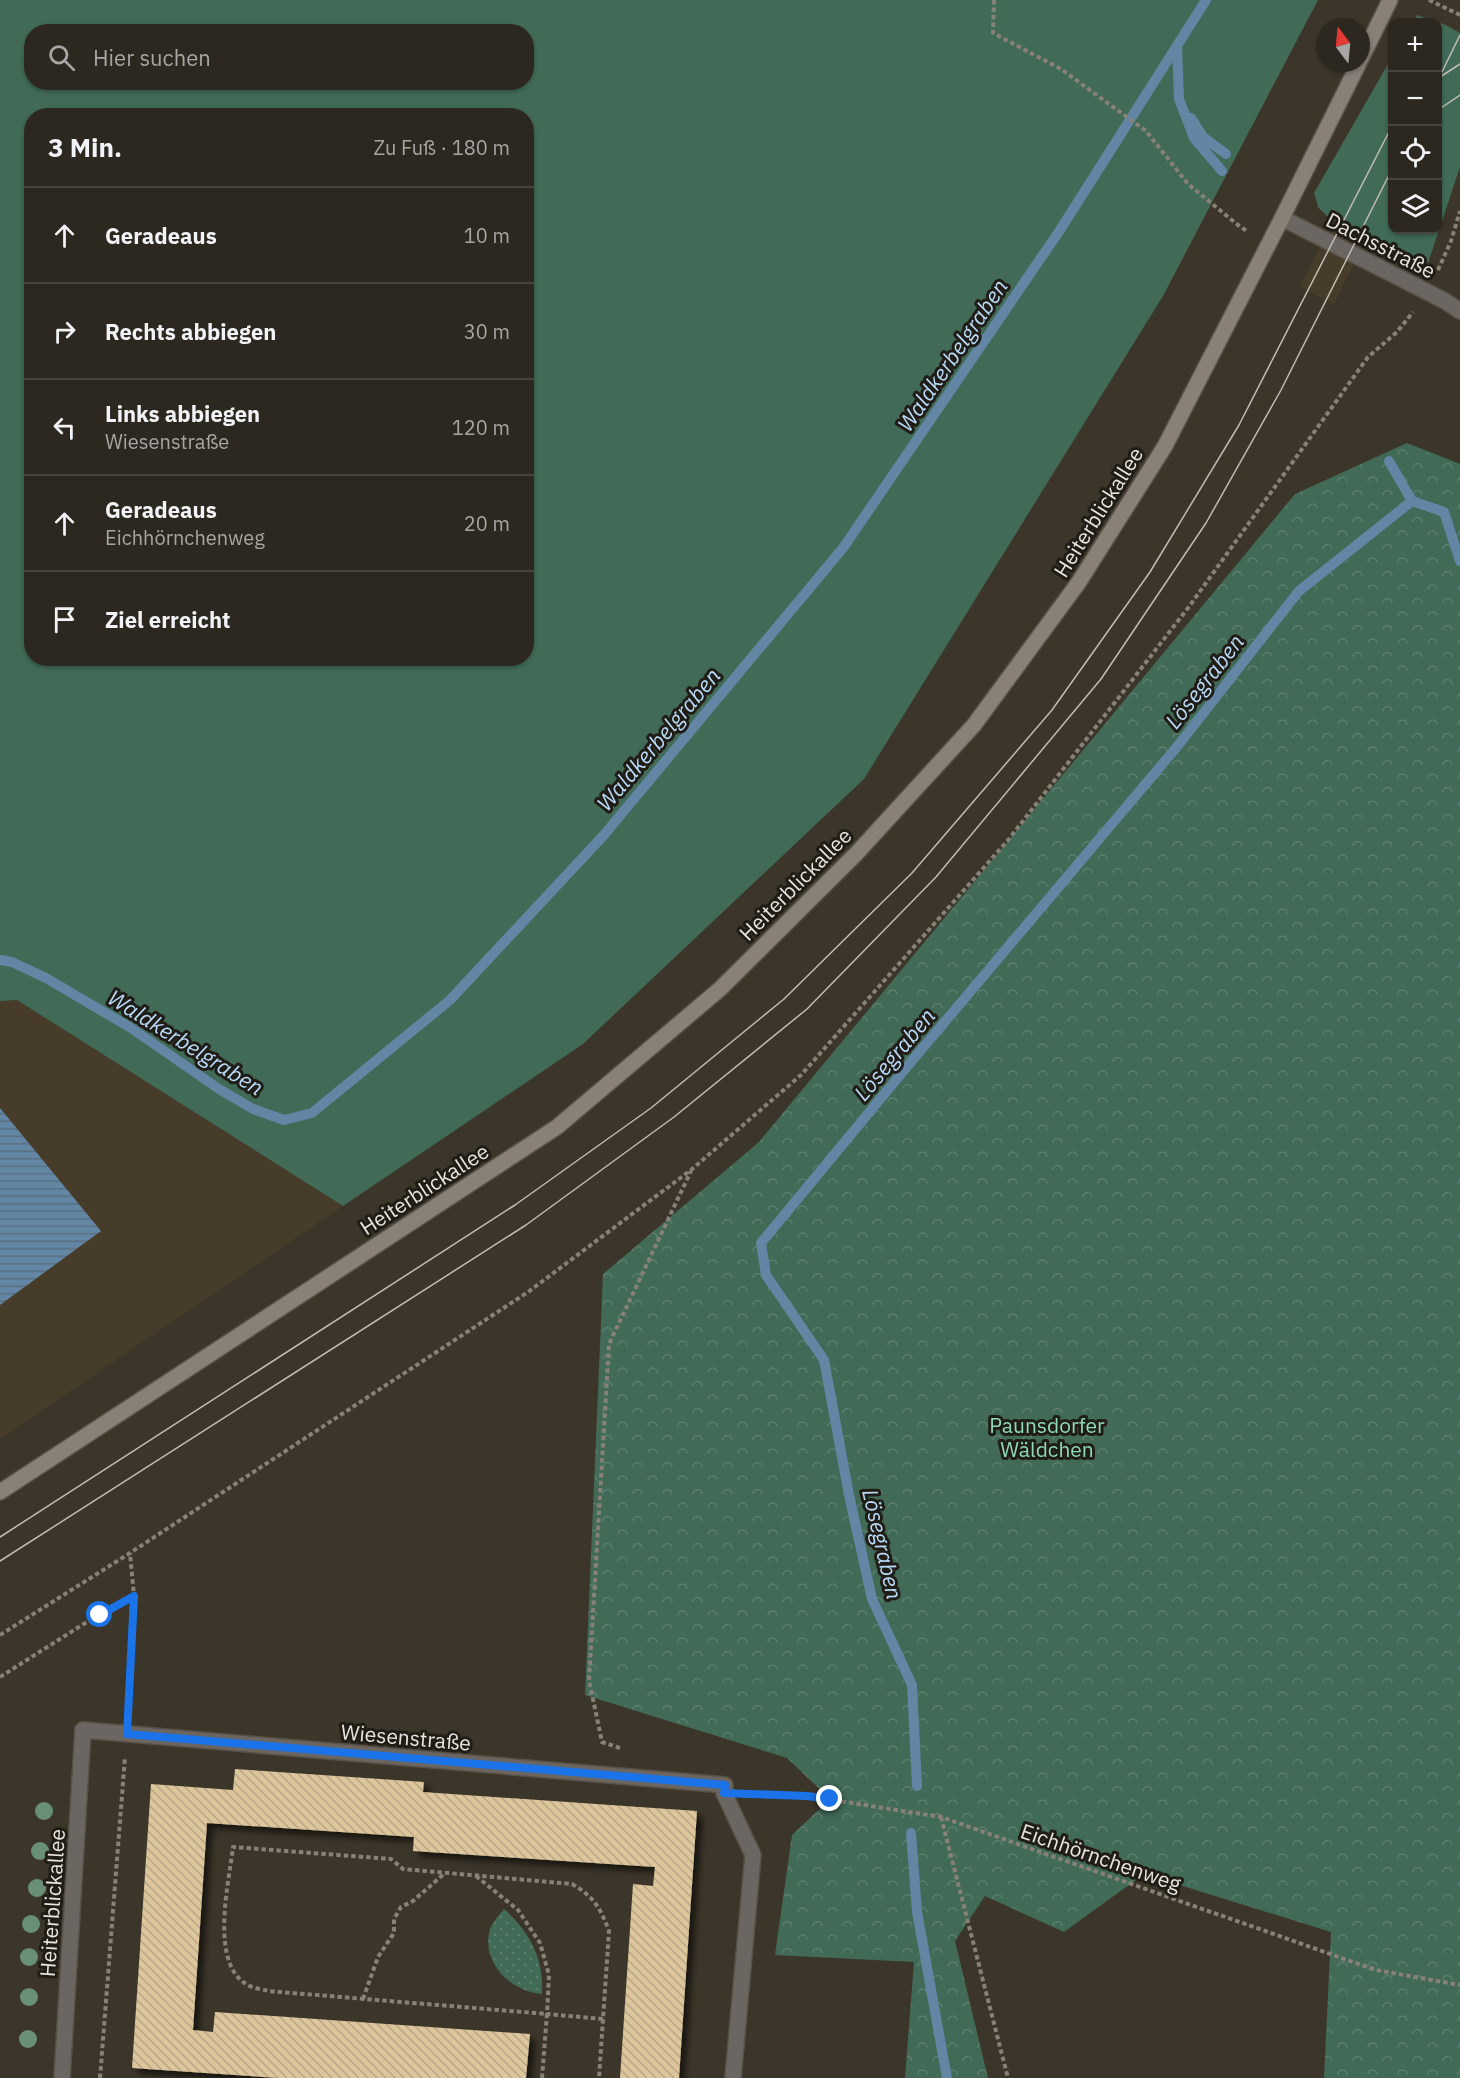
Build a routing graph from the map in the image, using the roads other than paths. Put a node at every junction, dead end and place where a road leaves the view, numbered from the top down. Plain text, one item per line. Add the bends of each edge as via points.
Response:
1 (1390, 0) edge
2 (1370, 41) edge
3 (1355, 72) edge
4 (1282, 218) junction
5 (1460, 311) edge
6 (0, 1492) edge
7 (83, 1730) joint
8 (62, 2078) edge
9 (733, 2078) edge

1 - 2 main road, Heiterblickallee
3 - 4 main road, Heiterblickallee
4 - 5 street, Dachsstraße
4 - 6 main road, Heiterblickallee via 1165,446 1079,582 974,725 848,863 720,989 557,1127
7 - 8 street, Heiterblickallee
7 - 9 street, Wiesenstraße via 724,1789 753,1855

